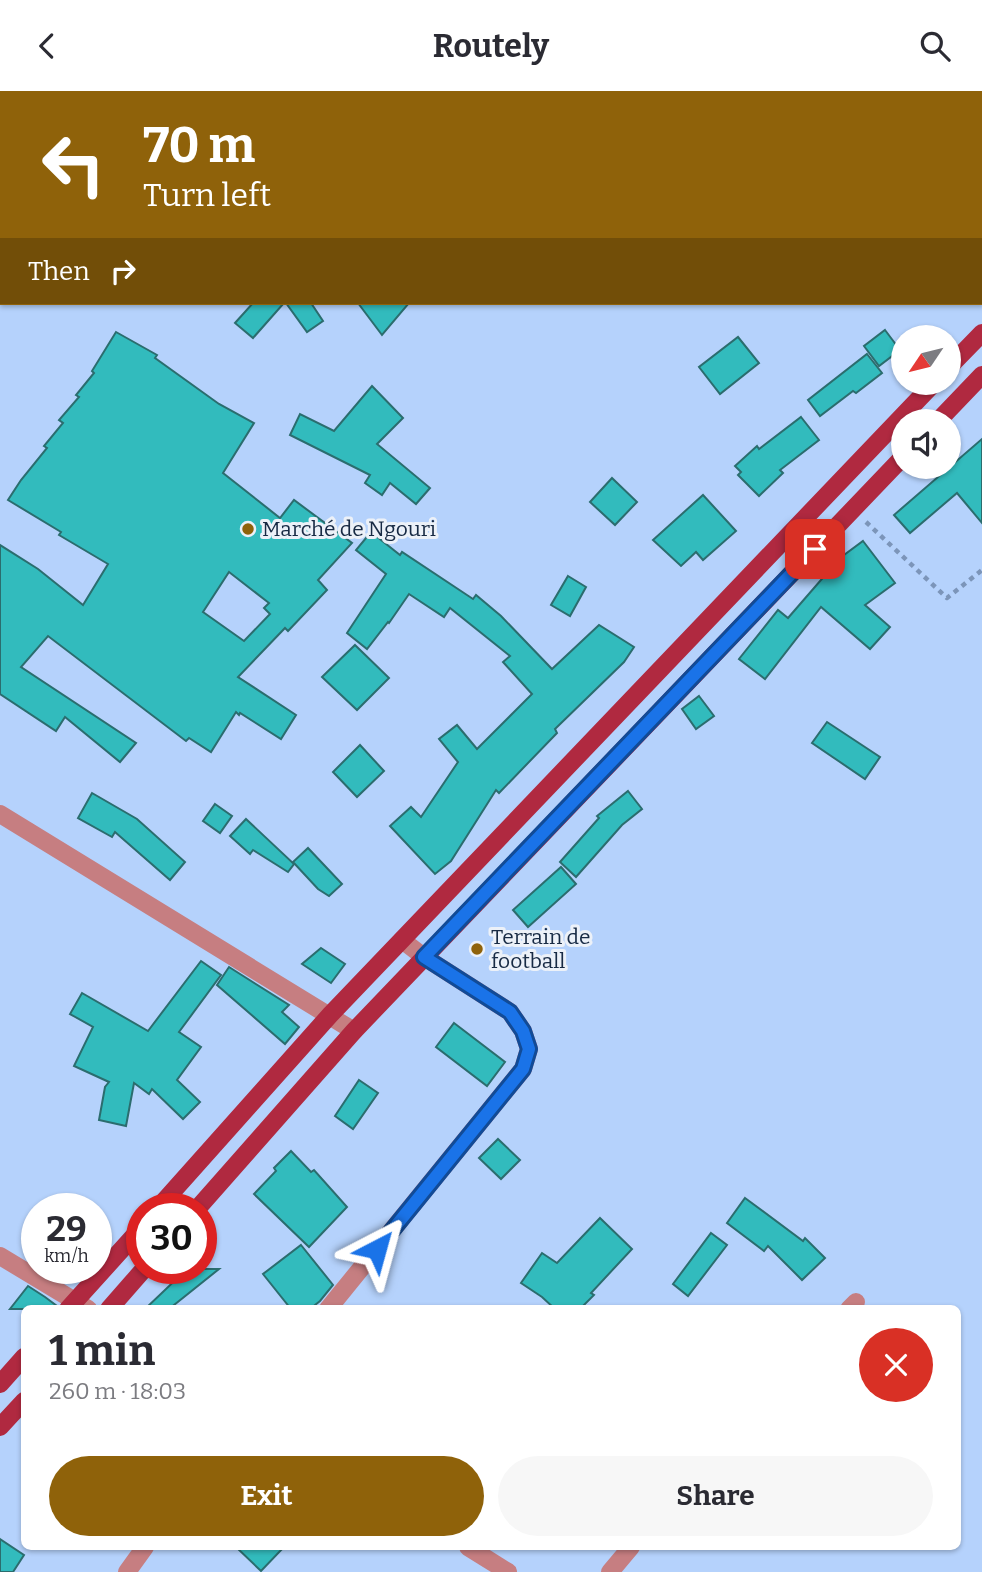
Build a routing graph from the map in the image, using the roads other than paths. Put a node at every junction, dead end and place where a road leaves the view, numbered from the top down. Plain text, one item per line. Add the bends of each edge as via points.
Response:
1 (982, 333) edge
2 (961, 355) edge
3 (982, 375) edge
4 (923, 395) edge
5 (949, 409) edge
6 (891, 469) edge
7 (0, 814) edge
8 (402, 940) junction
9 (424, 957) junction
10 (330, 1015) junction
11 (354, 1031) junction
12 (172, 1193) edge
13 (211, 1193) edge
14 (126, 1246) edge
15 (0, 1257) edge
16 (131, 1284) edge
17 (75, 1305) edge
18 (78, 1305) edge
19 (112, 1305) edge
20 (331, 1305) edge
21 (21, 1360) edge
22 (0, 1384) edge
23 (21, 1404) edge
24 (0, 1427) edge
25 (143, 1550) edge
26 (473, 1550) edge
27 (628, 1550) edge
28 (127, 1572) edge
29 (508, 1572) edge
30 (610, 1572) edge

1 - 2 main road
3 - 5 main road
4 - 8 main road
6 - 9 main road
7 - 10 street
8 - 9 street
8 - 10 main road
9 - 11 main road
9 - 20 street via 510,1012 529,1049 523,1069
10 - 11 street
10 - 12 main road
11 - 13 main road
14 - 18 main road
15 - 17 street
16 - 19 main road
21 - 22 main road
23 - 24 main road
25 - 28 street
26 - 29 street
27 - 30 street

